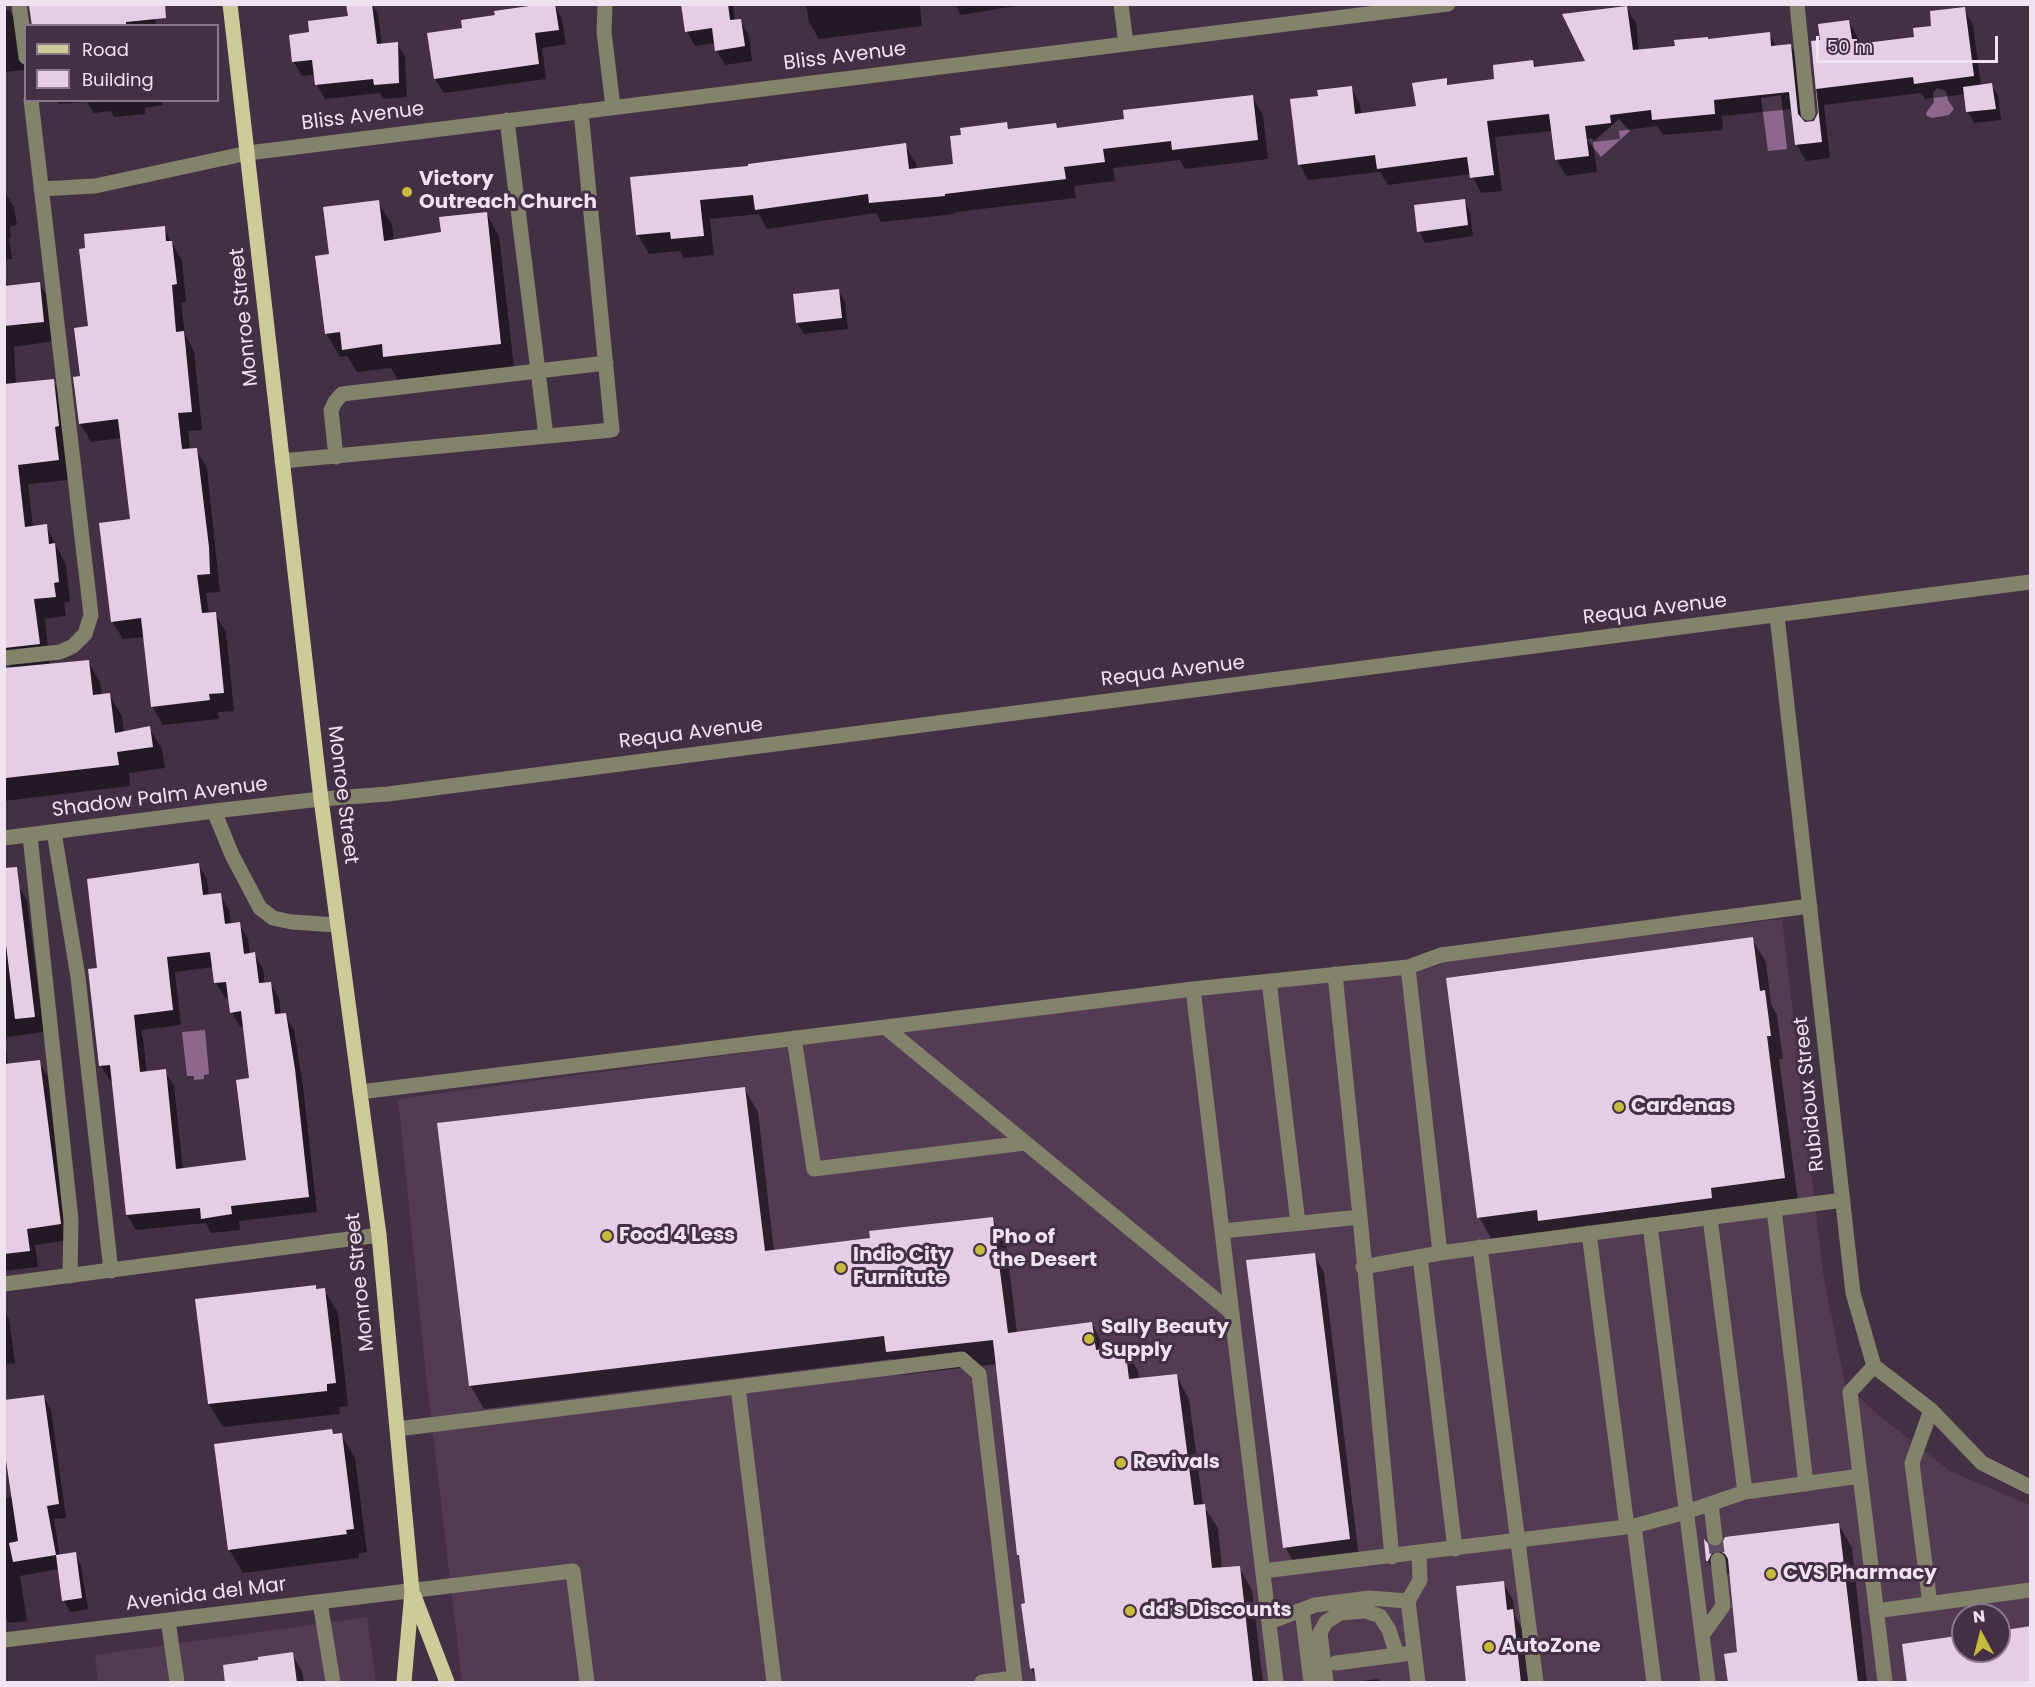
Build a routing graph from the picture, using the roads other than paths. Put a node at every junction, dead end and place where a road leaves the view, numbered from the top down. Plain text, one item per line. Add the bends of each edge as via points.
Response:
1 (19, 4) edge
2 (230, 4) edge
3 (605, 4) edge
4 (1121, 4) edge
5 (1448, 4) edge
6 (1797, 4) edge
7 (24, 42) edge
8 (1126, 44) junction
9 (31, 102) edge
10 (613, 107) junction
11 (581, 111) junction
12 (1808, 113) dead end
13 (507, 120) junction
14 (248, 153) junction
15 (41, 189) junction
16 (606, 363) junction
17 (538, 371) junction
18 (546, 436) junction
19 (336, 457) junction
20 (282, 461) junction
21 (2031, 582) edge
22 (1777, 616) junction
23 (4, 658) edge
24 (321, 799) junction
25 (214, 810) junction
26 (54, 832) junction
27 (30, 836) junction
28 (4, 838) edge
29 (1810, 906) junction
30 (337, 925) junction
31 (1407, 967) junction
32 (1335, 974) junction
33 (1269, 981) junction
34 (1194, 989) junction
35 (885, 1027) junction
36 (794, 1038) junction
37 (360, 1092) junction
38 (1025, 1143) junction
39 (1843, 1200) junction
40 (1774, 1209) junction
41 (1360, 1217) junction
42 (1710, 1218) junction
43 (1298, 1222) junction
44 (1650, 1225) junction
45 (1223, 1232) junction
46 (1589, 1233) junction
47 (379, 1236) junction
48 (1480, 1247) junction
49 (1440, 1253) junction
50 (1420, 1257) junction
51 (1364, 1267) junction
52 (111, 1271) junction
53 (70, 1276) junction
54 (4, 1284) edge
55 (1232, 1313) junction
56 (1874, 1366) junction
57 (738, 1387) junction
58 (1931, 1410) junction
59 (397, 1429) junction
60 (1860, 1476) junction
61 (1806, 1484) junction
62 (2031, 1487) edge
63 (1745, 1492) junction
64 (1711, 1504) junction
65 (1686, 1512) junction
66 (1631, 1526) junction
67 (1715, 1538) tunnel mouth
68 (1517, 1541) junction
69 (1455, 1549) junction
70 (1419, 1553) junction
71 (1392, 1557) junction
72 (1718, 1560) tunnel mouth
73 (1263, 1571) junction
74 (2031, 1590) edge
75 (412, 1591) junction
76 (1408, 1601) junction
77 (320, 1602) junction
78 (1930, 1604) junction
79 (1302, 1610) junction
80 (1876, 1611) junction
81 (168, 1620) junction
82 (1269, 1623) junction
83 (1702, 1635) junction
84 (4, 1640) edge
85 (1414, 1653) junction
86 (1397, 1655) junction
87 (1336, 1663) dead end
88 (1015, 1680) edge
89 (177, 1683) edge
90 (333, 1683) edge
91 (404, 1683) edge
92 (447, 1683) edge
93 (587, 1683) edge
94 (774, 1683) edge
95 (982, 1683) edge
96 (1276, 1683) edge
97 (1311, 1683) edge
98 (1326, 1683) edge
99 (1418, 1683) edge
100 (1536, 1683) edge
101 (1654, 1683) edge
102 (1708, 1683) edge
103 (1885, 1683) edge

1 - 7 street
2 - 14 main road, Monroe Street
3 - 10 street via 604,32
4 - 8 street
5 - 8 street, Bliss Avenue
6 - 12 street
8 - 10 street, Bliss Avenue
9 - 15 street
10 - 11 street, Bliss Avenue
11 - 13 street, Bliss Avenue
11 - 16 street
13 - 14 street, Bliss Avenue
13 - 17 street
14 - 15 street, Bliss Avenue via 95,186
14 - 20 main road, Monroe Street
15 - 23 street via 91,615 85,634 73,646 60,652
16 - 17 street
16 - 18 street via 612,430
17 - 18 street
17 - 19 street via 342,394 331,410
18 - 19 street
19 - 20 street
20 - 24 main road, Monroe Street
21 - 22 street, Requa Avenue
22 - 24 street, Requa Avenue via 412,791
22 - 29 street, Rubidoux Street
24 - 25 street, Shadow Palm Avenue
24 - 30 main road, Monroe Street
25 - 26 street, Shadow Palm Avenue
25 - 30 street via 260,908 273,918
26 - 27 street, Shadow Palm Avenue
26 - 52 street via 78,977
27 - 28 street, Shadow Palm Avenue
27 - 53 street via 71,1220
29 - 31 street via 1441,955
29 - 39 street, Rubidoux Street
30 - 37 main road, Monroe Street
31 - 32 street
31 - 49 street
32 - 33 street
32 - 41 street
33 - 34 street
33 - 43 street
34 - 35 street
34 - 45 street
35 - 36 street
35 - 38 street
36 - 37 street
36 - 38 street via 814,1169
37 - 47 main road, Monroe Street
38 - 55 street
39 - 40 street
39 - 56 street, Rubidoux Street via 1853,1293
40 - 42 street
40 - 61 street
41 - 43 street
41 - 51 street
42 - 44 street
42 - 63 street
43 - 45 street
44 - 46 street
44 - 65 street
45 - 55 street
46 - 48 street
46 - 66 street
47 - 52 street
47 - 59 main road, Monroe Street
48 - 49 street
48 - 68 street
49 - 50 street
50 - 51 street
50 - 69 street
51 - 71 street
52 - 53 street
53 - 54 street
55 - 73 street
56 - 58 street
56 - 60 street via 1850,1392
57 - 59 street
57 - 88 street via 962,1359 979,1374
57 - 94 street
58 - 62 street via 1982,1463
58 - 78 street via 1912,1464
59 - 75 main road, Monroe Street
60 - 61 street
60 - 80 street
61 - 63 street
63 - 64 street
64 - 65 street
64 - 67 street
65 - 66 street
65 - 83 street
66 - 68 street
66 - 101 street
68 - 69 street
68 - 100 street
69 - 70 street
70 - 71 street
70 - 76 street via 1420,1580
71 - 73 street
72 - 83 street via 1723,1606
73 - 82 street
74 - 78 street
75 - 77 street, Avenida del Mar
75 - 91 main road, Monroe Street
75 - 92 main road, Monroe Street
75 - 93 street, Avenida del Mar via 573,1571
76 - 79 street via 1370,1598
76 - 85 street
77 - 81 street, Avenida del Mar
77 - 90 street
78 - 80 street
79 - 82 street
79 - 97 street
80 - 103 street
81 - 84 street, Avenida del Mar
81 - 89 street
82 - 96 street
83 - 102 street
85 - 86 street
85 - 99 street
86 - 87 street
86 - 98 street via 1380,1616 1365,1611 1340,1613 1326,1622 1320,1633
88 - 95 street

